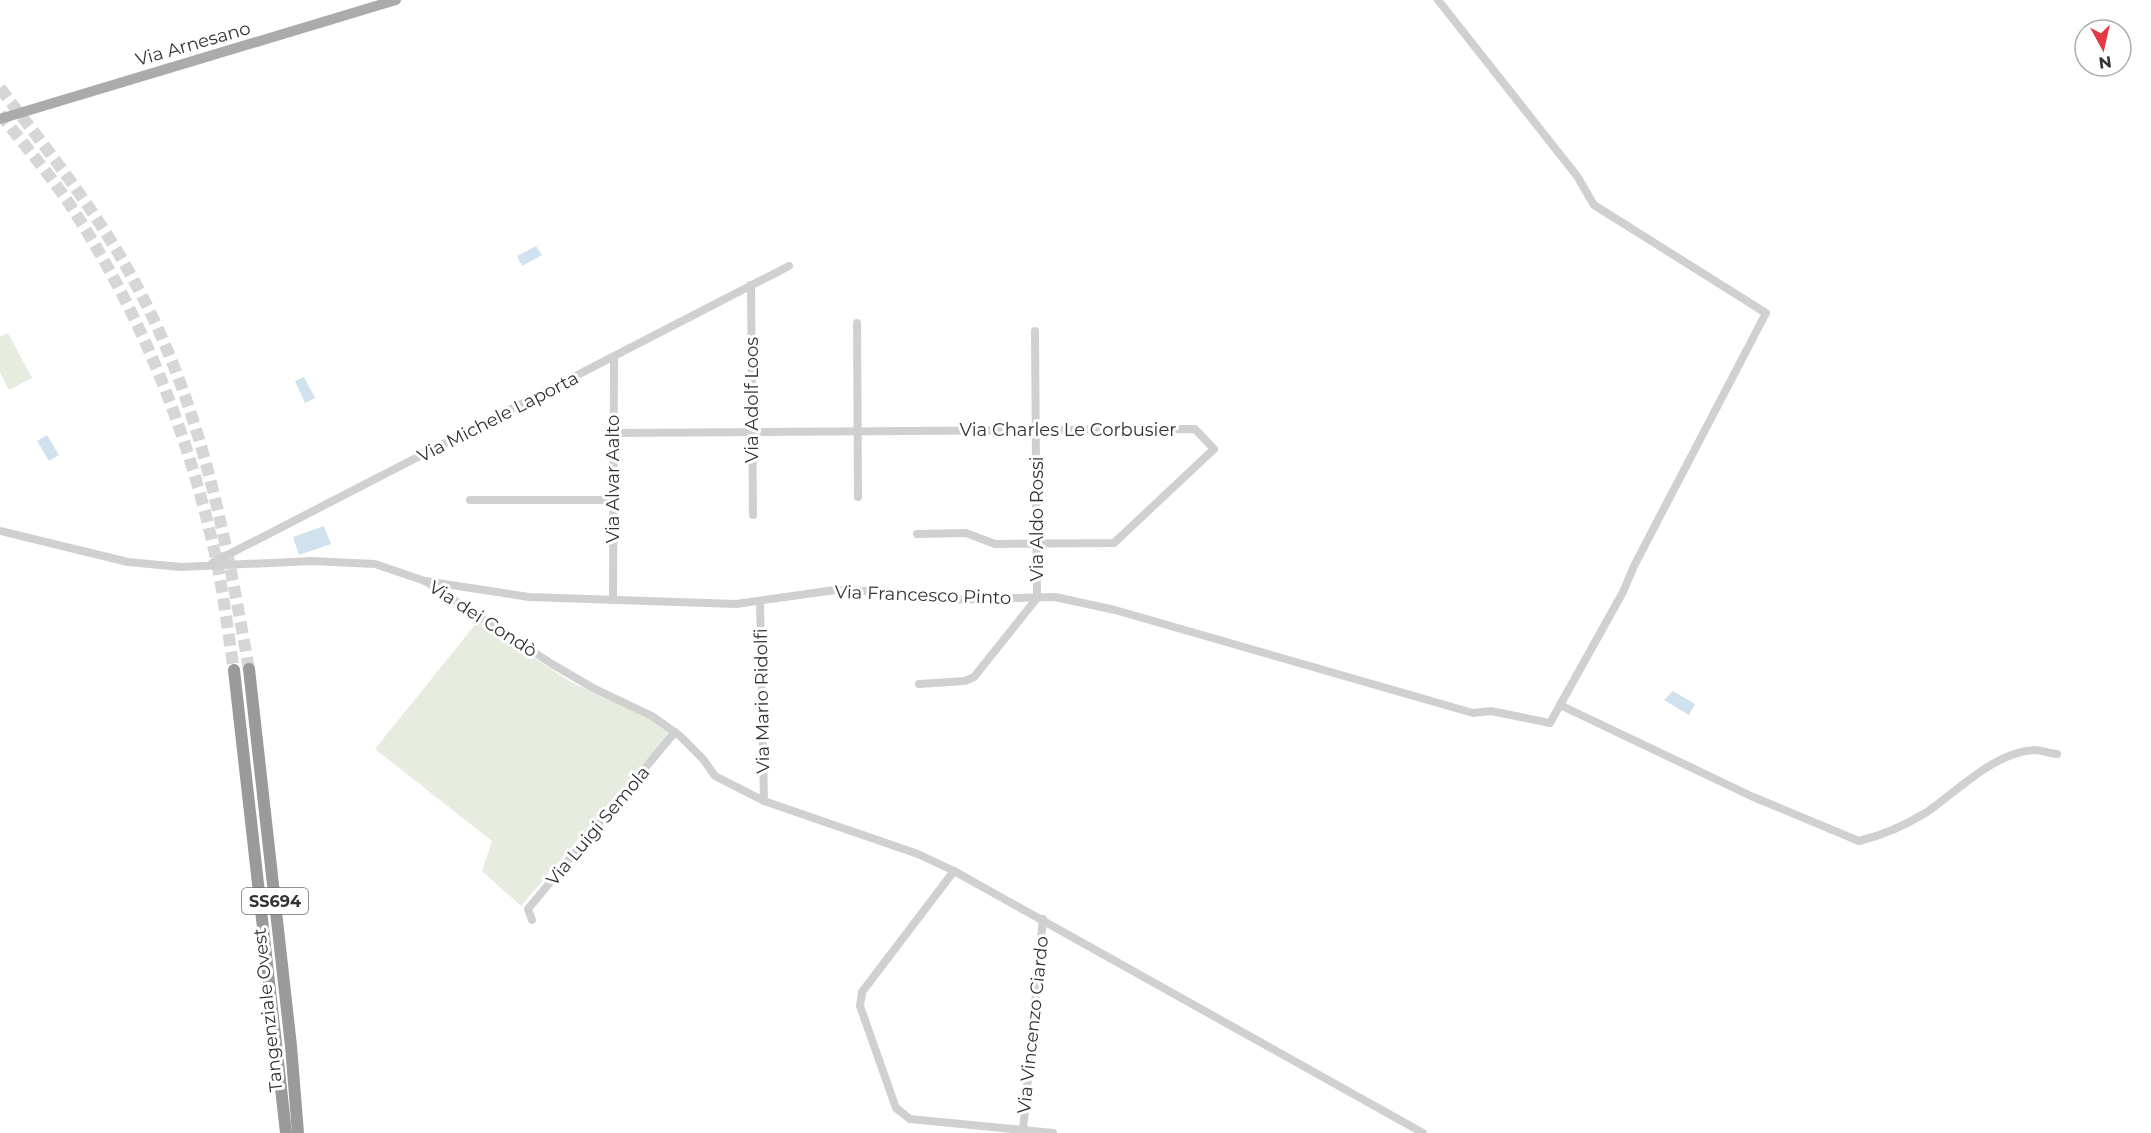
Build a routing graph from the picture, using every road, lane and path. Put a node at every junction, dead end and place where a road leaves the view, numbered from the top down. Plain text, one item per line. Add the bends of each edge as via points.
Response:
1 (396, 0) edge
2 (1438, 0) edge
3 (0, 119) edge
4 (789, 266) dead end
5 (751, 285) junction
6 (856, 323) dead end
7 (1035, 331) dead end
8 (614, 357) junction
9 (1037, 430) junction
10 (858, 431) junction
11 (753, 432) junction
12 (614, 434) junction
13 (858, 497) dead end
14 (470, 500) dead end
15 (613, 500) junction
16 (753, 515) dead end
17 (0, 531) edge
18 (917, 534) dead end
19 (1038, 543) junction
20 (206, 566) junction
21 (425, 580) junction
22 (1037, 598) junction
23 (613, 600) junction
24 (759, 601) junction
25 (249, 669) tunnel mouth
26 (234, 670) tunnel mouth
27 (919, 684) dead end
28 (1560, 705) junction
29 (675, 732) junction
30 (2057, 754) dead end
31 (764, 801) junction
32 (954, 871) junction
33 (1044, 919) junction
34 (532, 920) dead end
35 (1023, 1130) junction
36 (286, 1133) edge
37 (298, 1133) edge
38 (1053, 1133) edge
39 (1423, 1133) edge

1 - 3 main road, Via Arnesano
2 - 28 street via 1577,176 1594,205 1766,312 1623,592
4 - 5 street, Via Michele Laporta
5 - 8 street, Via Michele Laporta
5 - 11 street, Via Adolf Loos
6 - 10 street
7 - 9 street, Via Aldo Rossi
8 - 12 street, Via Alvar Aalto
8 - 20 street, Via Michele Laporta
9 - 10 street, Via Charles Le Corbusier
9 - 19 street, Via Aldo Rossi
9 - 19 street, Via Charles Le Corbusier via 1196,429 1214,448 1114,543
10 - 11 street, Via Charles Le Corbusier
10 - 13 street
11 - 12 street, Via Charles Le Corbusier
11 - 16 street, Via Adolf Loos
12 - 15 street, Via Alvar Aalto
14 - 15 street
15 - 23 street, Via Alvar Aalto
17 - 20 street, Via dei Condò via 128,562
18 - 19 street, Via Charles Le Corbusier via 966,533 995,543
19 - 22 street, Via Aldo Rossi
20 - 21 street, Via dei Condò via 312,561 375,564
21 - 23 street, Via Francesco Pinto via 529,597
21 - 29 street, Via dei Condò via 552,664
22 - 24 street, Via Francesco Pinto via 940,600 893,592 835,590
22 - 27 street via 974,677
22 - 28 street, Via Francesco Pinto via 1055,597 1115,610 1473,713 1491,711 1550,723
23 - 24 street, Via Francesco Pinto via 736,604
24 - 31 street, Via Mario Ridolfi
25 - 37 highway, Tangenziale Ovest / SS694
26 - 36 highway, Tangenziale Ovest / SS694
28 - 30 street via 1751,796 1859,841 1898,828 1926,812 1995,763 2035,750
29 - 31 street, Via dei Condò via 715,776
29 - 34 street, Via Luigi Semola via 528,909
31 - 32 street, Via dei Condò via 918,854
32 - 33 street, Via dei Condò
32 - 35 street via 862,992 860,1006 896,1108 902,1115
33 - 35 street, Via Vincenzo Ciardo
33 - 39 street, Via dei Condò
35 - 38 street

